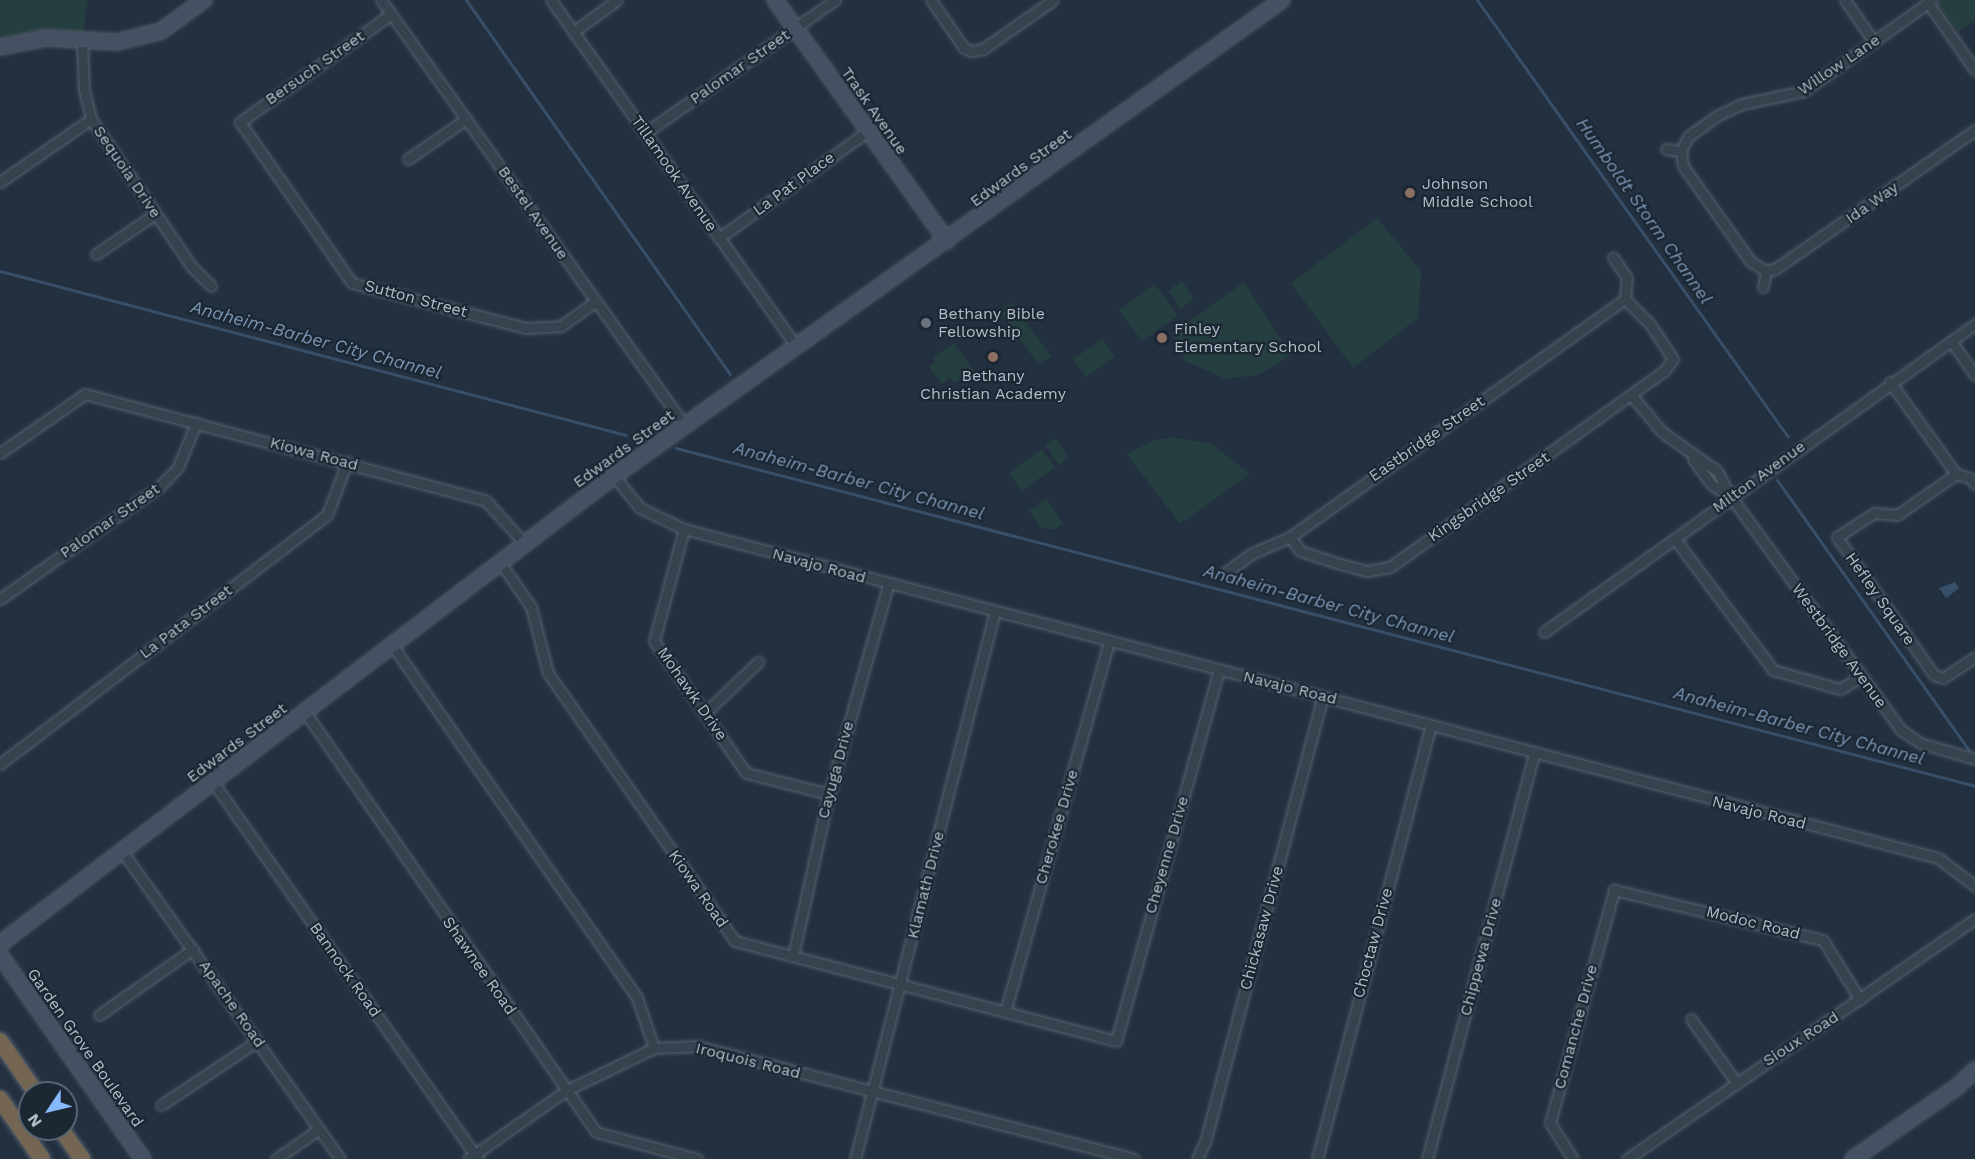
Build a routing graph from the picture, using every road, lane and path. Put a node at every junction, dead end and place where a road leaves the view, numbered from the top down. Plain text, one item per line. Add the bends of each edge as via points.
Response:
1 (204, 0) edge
2 (381, 0) edge
3 (551, 0) edge
4 (617, 0) edge
5 (775, 0) edge
6 (835, 0) edge
7 (931, 0) edge
8 (1053, 0) edge
9 (1282, 0) edge
10 (1845, 0) edge
11 (1930, 2) edge
12 (391, 14) junction
13 (795, 28) junction
14 (573, 32) junction
15 (82, 42) junction
16 (1874, 42) junction
17 (0, 47) edge
18 (1975, 70) edge
19 (90, 119) junction
20 (466, 119) junction
21 (240, 122) joint
22 (1975, 130) edge
23 (868, 131) junction
24 (645, 133) junction
25 (1666, 149) dead end
26 (1681, 151) junction
27 (408, 159) dead end
28 (0, 182) edge
29 (155, 214) junction
30 (719, 238) junction
31 (947, 241) junction
32 (96, 254) dead end
33 (1613, 257) dead end
34 (1766, 270) junction
35 (211, 286) dead end
36 (1763, 287) dead end
37 (1625, 299) junction
38 (596, 301) junction
39 (1975, 324) edge
40 (1951, 341) junction
41 (797, 347) junction
42 (1975, 375) edge
43 (1890, 382) junction
44 (1632, 396) junction
45 (196, 423) junction
46 (685, 426) junction
47 (0, 453) edge
48 (347, 462) junction
49 (1956, 474) junction
50 (614, 476) junction
51 (1975, 484) edge
52 (1731, 497) junction
53 (684, 529) junction
54 (1290, 537) junction
55 (1675, 539) junction
56 (525, 544) junction
57 (500, 562) junction
58 (1225, 573) dead end
59 (888, 585) junction
60 (0, 599) edge
61 (995, 611) junction
62 (1544, 632) dead end
63 (1108, 642) junction
64 (392, 645) junction
65 (1975, 657) edge
66 (758, 662) dead end
67 (1219, 670) junction
68 (1861, 677) junction
69 (1323, 696) junction
70 (305, 712) junction
71 (705, 712) junction
72 (1430, 727) junction
73 (1534, 755) junction
74 (1975, 759) edge
75 (0, 764) edge
76 (213, 782) junction
77 (828, 794) junction
78 (122, 851) junction
79 (1975, 886) edge
80 (1614, 890) joint
81 (1975, 919) edge
82 (0, 944) edge
83 (193, 949) junction
84 (0, 955) edge
85 (793, 956) junction
86 (900, 987) junction
87 (1860, 1000) junction
88 (1005, 1012) junction
89 (99, 1015) dead end
90 (1691, 1019) dead end
91 (0, 1041) edge
92 (257, 1041) junction
93 (1116, 1041) joint
94 (654, 1048) junction
95 (1975, 1070) edge
96 (28, 1081) edge
97 (1736, 1082) junction
98 (565, 1091) junction
99 (871, 1093) junction
100 (0, 1099) edge
101 (161, 1105) dead end
102 (319, 1129) junction
103 (69, 1141) edge
104 (474, 1158) edge
105 (42, 1159) edge
106 (82, 1159) edge
107 (143, 1159) edge
108 (276, 1159) edge
109 (340, 1159) edge
110 (697, 1159) edge
111 (855, 1159) edge
112 (1134, 1159) edge
113 (1197, 1159) edge
114 (1317, 1159) edge
115 (1427, 1159) edge
116 (1573, 1159) edge
117 (1627, 1159) edge
118 (1853, 1159) edge

1 - 15 street via 160,31 117,42
2 - 12 street, Bestel Avenue
3 - 14 street, Tillamook Avenue
4 - 14 street
5 - 13 street, Trask Avenue
6 - 13 street, Palomar Street
7 - 8 street via 964,48 972,51 983,49
9 - 31 street, Edwards Street
10 - 16 street
11 - 16 street, Willow Lane
11 - 18 street
12 - 20 street, Bestel Avenue
12 - 21 street, Bersuch Street
13 - 23 street, Trask Avenue
13 - 24 street, Palomar Street
14 - 24 street, Tillamook Avenue
15 - 17 street via 46,38
15 - 19 street, Sequoia Drive
16 - 26 street, Willow Lane via 1792,96 1742,104 1718,115 1688,137
19 - 28 street
19 - 29 street, Sequoia Drive
20 - 27 street
20 - 38 street, Bestel Avenue
21 - 38 street, Sutton Street via 352,283 526,328 561,326
22 - 34 street, Ida Way via 1783,267
23 - 30 street, La Pat Place
23 - 31 street, Trask Avenue
24 - 30 street, Tillamook Avenue
25 - 26 street
26 - 34 street via 1683,166 1744,253
29 - 32 street
29 - 35 street, Sequoia Drive
30 - 41 street, Tillamook Avenue
31 - 41 street, Edwards Street
33 - 37 street via 1627,278
34 - 36 street
37 - 44 street, Kingsbridge Street via 1650,324 1673,359
37 - 54 street, Eastbridge Street
38 - 46 street, Bestel Avenue
39 - 40 street, Milton Avenue
40 - 42 street
40 - 43 street, Milton Avenue
41 - 46 street, Edwards Street
43 - 49 street
43 - 52 street, Milton Avenue
44 - 52 street, Westbridge Avenue via 1662,432 1717,471
44 - 54 street, Kingsbridge Street via 1390,567 1367,571 1333,562 1300,551
45 - 47 street, Kiowa Road via 85,393
45 - 48 street, Kiowa Road
45 - 60 street, Palomar Street via 185,455 159,488
46 - 50 street, Edwards Street
48 - 56 street, Kiowa Road via 486,501
48 - 75 street, La Pata Street via 327,515
49 - 51 street
49 - 65 street, Hefley Square via 1896,515 1874,513 1837,537 1934,675 1943,678
50 - 53 street, Navajo Road via 640,508
50 - 56 street, Edwards Street
52 - 55 street, Milton Avenue
52 - 68 street, Westbridge Avenue
53 - 59 street, Navajo Road
53 - 71 street, Mohawk Drive via 654,641
54 - 58 street, Eastbridge Street via 1253,553
55 - 62 street, Milton Avenue
55 - 68 street via 1773,670 1840,689
56 - 57 street, Edwards Street
57 - 64 street, Edwards Street
57 - 85 street, Kiowa Road via 531,607 548,673 735,941
59 - 61 street, Navajo Road
59 - 77 street, Cayuga Drive
61 - 63 street, Navajo Road
61 - 86 street, Klamath Drive
63 - 67 street, Navajo Road
63 - 88 street, Cherokee Drive
64 - 70 street, Edwards Street
64 - 94 street via 637,998
66 - 71 street
67 - 69 street, Navajo Road
67 - 93 street, Cheyenne Drive
68 - 74 street, Westbridge Avenue via 1901,730 1920,743
69 - 72 street, Navajo Road
69 - 113 street, Chickasaw Drive
70 - 76 street, Edwards Street
70 - 98 street, Shawnee Road
71 - 77 street, Mohawk Drive via 747,773
72 - 73 street, Navajo Road
72 - 114 street, Choctaw Drive
73 - 79 street, Navajo Road via 1938,858
73 - 115 street, Chippewa Drive
76 - 78 street, Edwards Street
76 - 104 street, Bannock Road
77 - 85 street, Cayuga Drive
78 - 82 street, Edwards Street
78 - 83 street, Apache Road
80 - 87 street, Modoc Road via 1823,940
80 - 116 street, Comanche Drive via 1550,1123
81 - 87 street, Sioux Road
83 - 89 street
83 - 92 street, Apache Road
84 - 107 street, Garden Grove Boulevard
85 - 86 street, Kiowa Road
86 - 88 street, Kiowa Road
86 - 99 street, Klamath Drive
87 - 97 street, Sioux Road
88 - 93 street, Kiowa Road
90 - 97 street
91 - 96 highway
92 - 101 street
92 - 102 street, Apache Road
94 - 98 street
94 - 99 street, Iroquois Road via 698,1046
95 - 118 street via 1958,1087
97 - 117 street, Sioux Road
98 - 104 street
98 - 110 street, Shawnee Road via 596,1132
99 - 111 street, Klamath Drive
99 - 112 street, Iroquois Road
100 - 105 highway
102 - 108 street
102 - 109 street, Apache Road
103 - 106 highway

